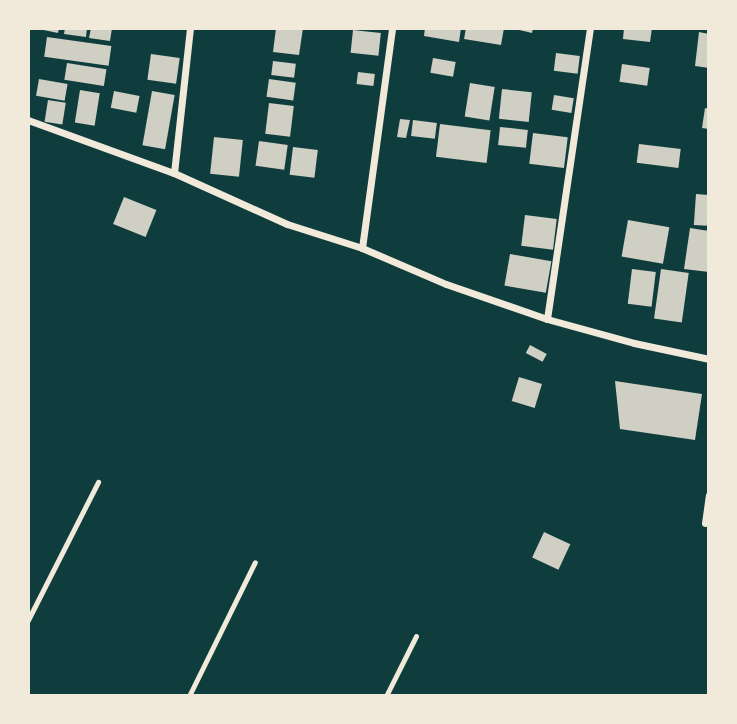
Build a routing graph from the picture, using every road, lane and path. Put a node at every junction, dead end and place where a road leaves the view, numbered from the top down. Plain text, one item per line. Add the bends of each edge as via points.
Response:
1 (190, 28) edge
2 (392, 28) edge
3 (590, 28) edge
4 (28, 120) edge
5 (174, 173) junction
6 (362, 248) junction
7 (547, 319) junction
8 (709, 359) edge
9 (98, 482) dead end
10 (709, 495) edge
11 (705, 523) dead end
12 (255, 562) dead end
13 (28, 620) edge
14 (416, 636) dead end
15 (189, 696) edge
16 (386, 696) edge

1 - 5 street
2 - 6 street
3 - 7 street
4 - 5 street
5 - 6 street via 287,223
6 - 7 street via 446,284
7 - 8 street
9 - 13 lane
10 - 11 street
12 - 15 lane
14 - 16 lane

